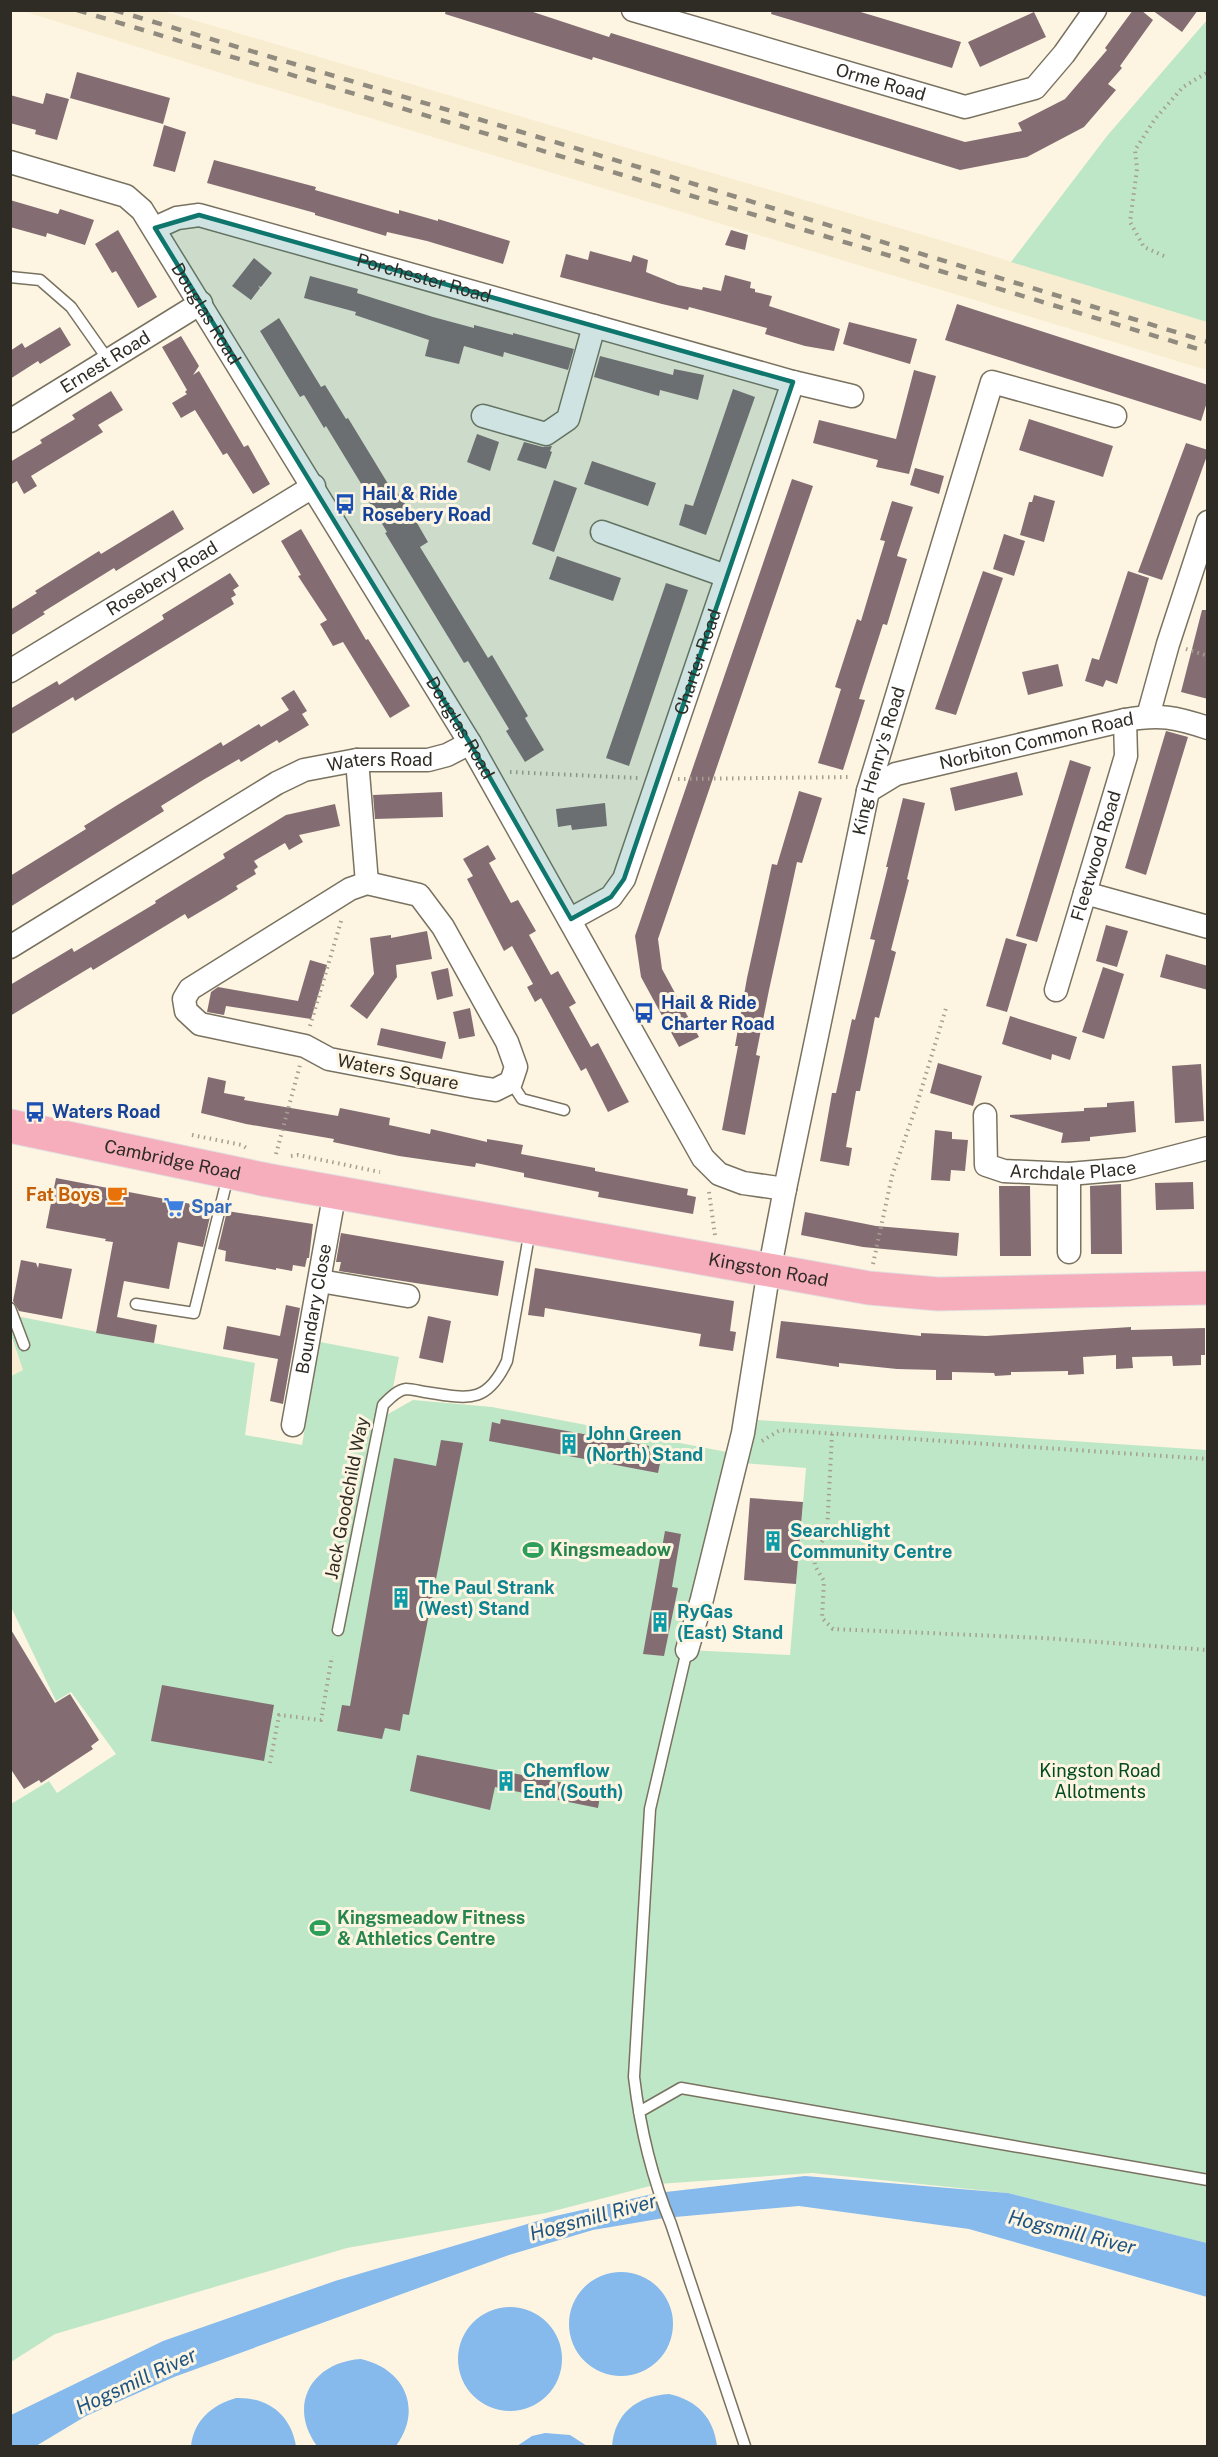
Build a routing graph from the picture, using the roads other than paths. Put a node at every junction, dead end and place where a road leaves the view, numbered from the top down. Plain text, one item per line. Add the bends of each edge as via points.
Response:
1 (633, 10) edge
2 (1095, 10) edge
3 (10, 162) edge
4 (155, 228) junction
5 (10, 277) edge
6 (201, 303) junction
7 (594, 326) junction
8 (109, 361) junction
9 (793, 382) junction
10 (852, 396) dead end
11 (483, 416) dead end
12 (1115, 416) dead end
13 (10, 421) edge
14 (314, 486) junction
15 (1208, 522) edge
16 (602, 532) dead end
17 (726, 576) junction
18 (10, 671) edge
19 (1148, 716) junction
20 (1125, 720) junction
21 (1208, 728) edge
22 (470, 743) junction
23 (357, 760) junction
24 (868, 791) junction
25 (359, 886) junction
26 (1085, 893) junction
27 (571, 919) junction
28 (1208, 927) edge
29 (10, 947) edge
30 (1056, 990) dead end
31 (511, 1082) junction
32 (564, 1110) dead end
33 (985, 1115) dead end
34 (10, 1126) edge
35 (1208, 1148) edge
36 (230, 1172) junction
37 (1069, 1174) junction
38 (785, 1189) junction
39 (335, 1191) junction
40 (530, 1227) junction
41 (1069, 1252) dead end
42 (769, 1272) junction
43 (320, 1281) junction
44 (1208, 1288) edge
45 (408, 1296) dead end
46 (135, 1304) dead end
47 (10, 1308) edge
48 (24, 1345) dead end
49 (293, 1425) dead end
50 (338, 1629) dead end
51 (687, 1650) joint
52 (639, 2112) junction
53 (1208, 2180) edge
54 (745, 2446) edge

1 - 2 street, Orme Road via 965,107 1035,88
3 - 4 street via 126,196
4 - 6 street, Douglas Road
4 - 7 street, Porchester Road via 177,218 199,215
5 - 8 lane via 40,280 71,307
6 - 8 street, Ernest Road
6 - 14 street, Douglas Road
7 - 9 street, Porchester Road
7 - 11 street via 568,419 557,428 546,434
8 - 13 street, Ernest Road
9 - 10 street, Porchester Road
9 - 17 street, Charter Road
12 - 24 street, King Henry's Road via 992,382
14 - 18 street, Rosebery Road
14 - 22 street, Douglas Road
15 - 19 street
16 - 17 street
17 - 27 street, Charter Road via 624,879 611,897
19 - 20 street, Norbiton Common Road
19 - 21 street, Norbiton Common Road via 1176,717
20 - 24 street, Norbiton Common Road via 896,774
20 - 26 street, Fleetwood Road via 1126,756
22 - 23 street, Waters Road via 429,760
22 - 27 street, Douglas Road
23 - 25 street
23 - 29 street, Waters Road via 304,770 277,783
24 - 38 street, King Henry's Road
25 - 31 street via 419,895 443,927 507,1042 516,1067
25 - 31 street, Waters Square via 190,989 184,999 186,1011 201,1024 305,1046 329,1059 495,1090
26 - 28 street
26 - 30 street, Fleetwood Road
27 - 38 street, Douglas Road via 703,1158 719,1174
31 - 32 lane via 522,1099
33 - 37 street, Archdale Place via 986,1165 1004,1171
34 - 36 main road, Cambridge Road
35 - 37 street, Archdale Place via 1127,1169
36 - 39 main road, Cambridge Road
36 - 46 lane via 194,1313
37 - 41 street
38 - 42 street, King Henry's Road
39 - 40 main road, Kingston Road
39 - 43 street, Boundary Close
40 - 42 main road, Kingston Road
40 - 50 lane, Jack Goodchild Way via 507,1361 499,1378 486,1392 468,1398 405,1389 383,1405
42 - 44 main road, Kingston Road via 871,1280 938,1294
42 - 51 street, King Henry's Road via 743,1433
43 - 45 street
43 - 49 street, Boundary Close
47 - 48 lane
51 - 52 lane via 650,1809 634,2077
52 - 53 lane via 681,2088
52 - 54 lane via 660,2198

